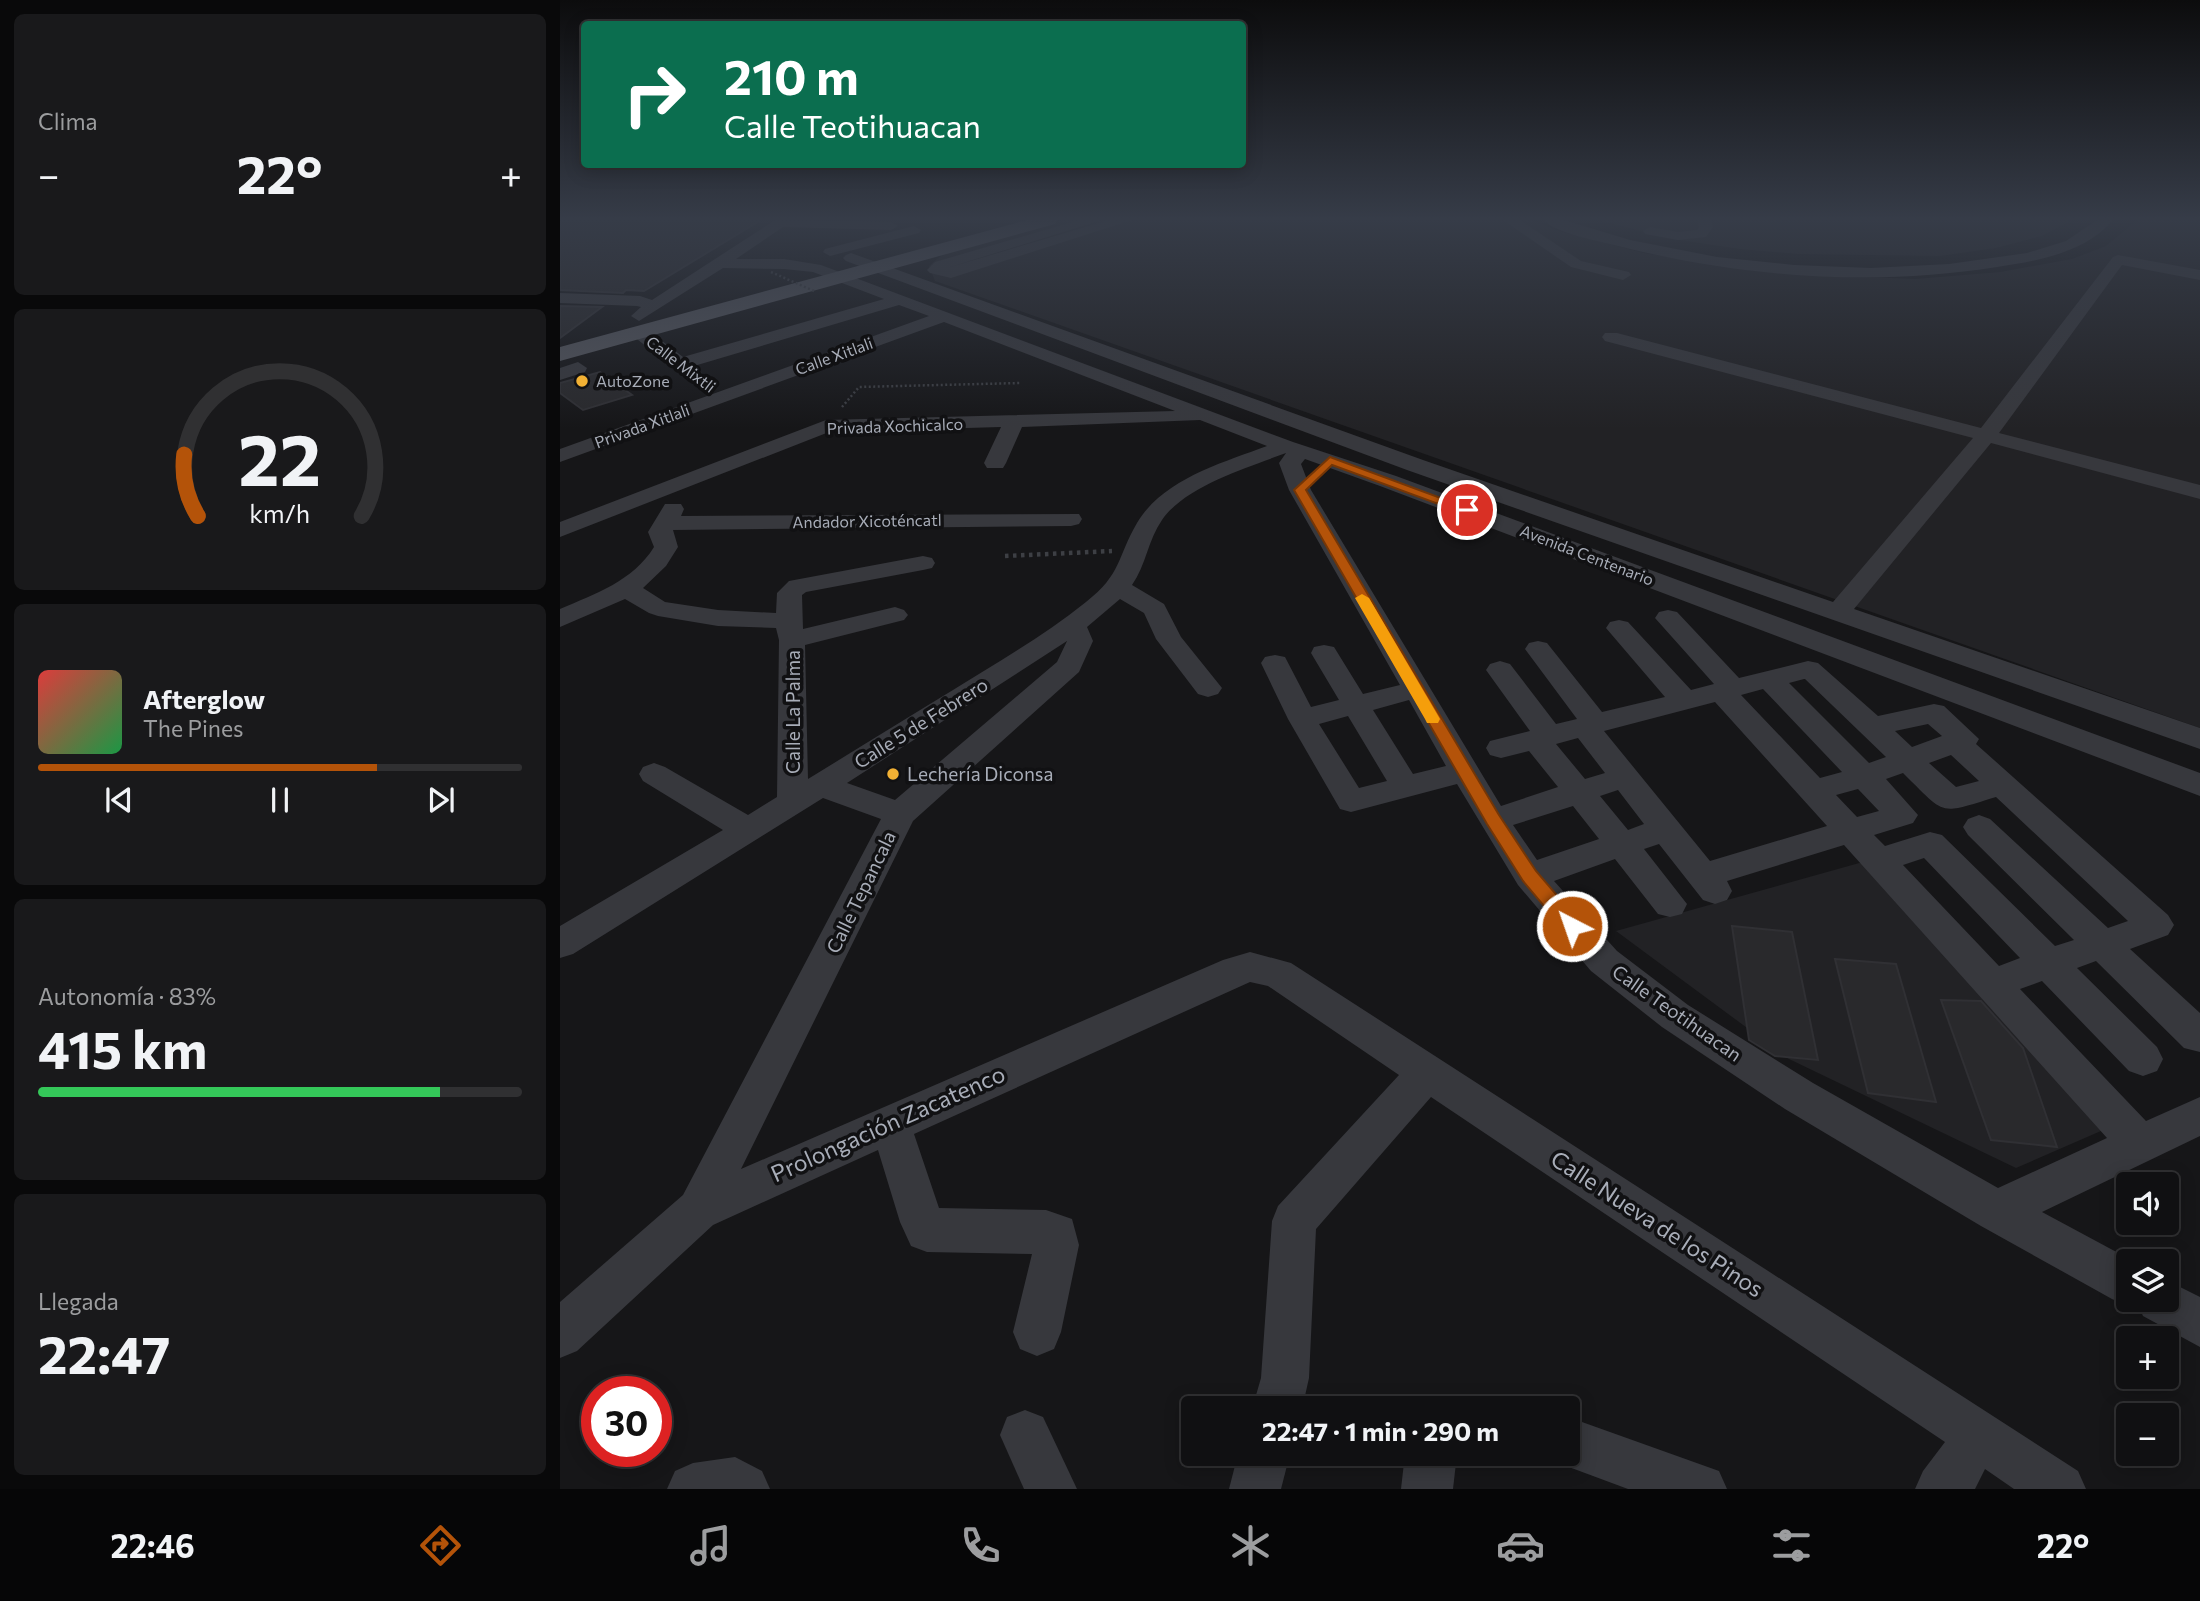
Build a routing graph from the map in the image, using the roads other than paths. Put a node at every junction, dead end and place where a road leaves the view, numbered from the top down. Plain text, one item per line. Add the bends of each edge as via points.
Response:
1 (679, 289) edge
2 (742, 289) edge
3 (758, 289) edge
4 (903, 289) edge
5 (904, 289) edge
6 (905, 289) edge
7 (2097, 289) edge
8 (560, 298) edge
9 (946, 316) junction
10 (643, 318) junction
11 (560, 336) edge
12 (1611, 337) dead end
13 (680, 364) junction
14 (565, 365) edge
15 (1161, 374) junction
16 (1131, 385) junction
17 (723, 396) junction
18 (1207, 415) junction
19 (1122, 419) junction
20 (1014, 422) junction
21 (1252, 433) junction
22 (1985, 438) junction
23 (1293, 448) junction
24 (560, 456) edge
25 (1330, 461) junction
26 (1242, 462) junction
27 (995, 463) dead end
28 (1415, 465) junction
29 (697, 475) junction
30 (1388, 481) junction
31 (1300, 490) junction
32 (2200, 492) edge
33 (1071, 519) dead end
34 (663, 523) junction
35 (560, 530) edge
36 (923, 563) dead end
37 (1118, 587) junction
38 (627, 589) junction
39 (1836, 614) junction
40 (895, 615) dead end
41 (1668, 618) dead end
42 (560, 619) edge
43 (1073, 625) junction
44 (1619, 628) dead end
45 (790, 630) junction
46 (1538, 649) dead end
47 (1325, 653) dead end
48 (1275, 663) dead end
49 (1500, 670) dead end
50 (1769, 679) junction
51 (1208, 688) dead end
52 (1727, 690) junction
53 (1415, 691) junction
54 (1685, 701) junction
55 (1357, 704) junction
56 (1302, 719) junction
57 (1590, 725) junction
58 (1873, 727) junction
59 (1543, 737) junction
60 (2200, 739) edge
61 (1955, 742) junction
62 (1501, 748) dead end
63 (1908, 760) junction
64 (1464, 772) junction
65 (654, 774) dead end
66 (1864, 776) junction
67 (1625, 777) junction
68 (2002, 785) junction
69 (2200, 785) edge
70 (822, 786) junction
71 (1405, 786) junction
72 (1579, 791) junction
73 (1813, 791) junction
74 (793, 802) junction
75 (2033, 813) junction
76 (900, 814) junction
77 (1493, 820) junction
78 (747, 829) junction
79 (1666, 829) junction
80 (1850, 831) junction
81 (1621, 843) junction
82 (1878, 861) junction
83 (1530, 876) junction
84 (1670, 904) dead end
85 (560, 944) edge
86 (2103, 946) junction
87 (2049, 964) junction
88 (1250, 967) joint
89 (1991, 984) junction
90 (2198, 1036) dead end
91 (2143, 1059) dead end
92 (1427, 1073) junction
93 (2198, 1120) edge
94 (890, 1123) junction
95 (2139, 1143) junction
96 (698, 1210) junction
97 (1996, 1211) junction
98 (2116, 1276) edge
99 (2179, 1311) edge
100 (2200, 1323) edge
101 (1037, 1332) dead end
102 (560, 1334) edge
103 (1280, 1396) edge
104 (1976, 1433) junction
105 (1025, 1434) dead end
106 (1580, 1446) edge
107 (1261, 1466) edge
108 (1430, 1466) edge
109 (744, 1488) edge
110 (693, 1489) edge
111 (1051, 1489) edge
112 (1255, 1489) edge
113 (1427, 1489) edge
114 (1701, 1489) edge
115 (1941, 1489) edge
116 (2060, 1489) edge

1 - 10 street
2 - 10 main road
3 - 10 main road
4 - 13 street
5 - 9 street, Avenida Centenario
6 - 15 street, Avenida Centenario
7 - 22 street
8 - 10 street via 640,301
9 - 16 street, Avenida Centenario
9 - 17 street, Calle Xitlali
10 - 11 main road
10 - 13 street, Calle Mixtli
10 - 14 main road
12 - 22 street
13 - 17 street, Calle Mixtli
15 - 16 street
15 - 28 street, Avenida Centenario
16 - 18 street, Avenida Centenario
16 - 19 street
17 - 24 street, Privada Xitlali
18 - 19 street, Privada Xochicalco
18 - 21 street, Avenida Centenario
19 - 20 street, Privada Xochicalco
20 - 27 street
20 - 29 street, Privada Xochicalco via 826,426
21 - 23 street, Avenida Centenario
21 - 26 street
22 - 32 street
22 - 39 street
23 - 25 street, Avenida Centenario
23 - 26 street, Calle 5 de Febrero
23 - 31 street, Calle Teotihuacan via 1290,464
25 - 30 street, Avenida Centenario
25 - 31 street
26 - 37 street, Calle 5 de Febrero via 1177,495 1158,510
28 - 30 street
28 - 39 street, Avenida Centenario
29 - 34 street
29 - 35 street, Privada Xochicalco
30 - 69 street, Avenida Centenario
31 - 53 street, Calle Teotihuacan
33 - 34 street, Andador Xicoténcatl
34 - 38 street via 660,532 666,547 660,560
36 - 45 street, Calle La Palma via 799,586 790,593
37 - 43 street, Calle 5 de Febrero
37 - 51 street via 1155,609 1169,639
38 - 42 street
38 - 45 street via 658,608
39 - 60 street, Avenida Centenario
40 - 45 street
41 - 52 street
43 - 70 street, Calle 5 de Febrero
43 - 76 street, Calle Tepancala via 1080,641 1069,666
44 - 54 street
45 - 74 street, Calle La Palma
46 - 57 street
47 - 55 street
48 - 56 street
49 - 59 street
50 - 52 street
50 - 58 street via 1811,670
50 - 66 street
52 - 54 street
52 - 73 street
53 - 55 street
53 - 64 street, Calle Teotihuacan
54 - 57 street
55 - 56 street
55 - 71 street
56 - 71 street via 1350,801
57 - 59 street
57 - 67 street
58 - 61 street via 1936,713 1964,738
58 - 63 street
59 - 62 street
59 - 72 street
61 - 63 street
61 - 68 street
63 - 66 street
63 - 68 street via 1950,800
64 - 71 street
64 - 77 street, Calle Teotihuacan
65 - 78 street
66 - 73 street
66 - 80 street via 1902,815
67 - 72 street
67 - 79 street
68 - 75 street
70 - 74 street, Calle 5 de Febrero
70 - 76 street
72 - 77 street
72 - 81 street
73 - 80 street
74 - 78 street, Calle 5 de Febrero
75 - 86 street via 2156,925
75 - 86 street via 1979,827
76 - 96 street, Calle Tepancala
77 - 83 street, Calle Teotihuacan
78 - 85 street, Calle 5 de Febrero
79 - 80 street via 1710,884
79 - 81 street
80 - 82 street
81 - 83 street
81 - 84 street
82 - 87 street via 1930,844
82 - 89 street
83 - 97 street, Calle Teotihuacan via 1604,961 1675,1016 1799,1096
86 - 87 street
86 - 90 street
87 - 89 street
87 - 91 street
88 - 92 street, Calle Nueva de los Pinos via 1278,974
88 - 94 street, Prolongación Zacatenco
89 - 95 street
92 - 103 street via 1294,1221
92 - 104 street, Calle Nueva de los Pinos
93 - 95 street
94 - 96 street, Prolongación Zacatenco
94 - 101 street via 927,1230 1056,1235
95 - 97 street
96 - 102 street, Prolongación Zacatenco
97 - 98 street, Calle Teotihuacan
99 - 100 street
104 - 115 street via 1959,1468
104 - 116 street, Calle Nueva de los Pinos
105 - 111 street
106 - 114 street
107 - 112 street
108 - 113 street
109 - 110 street via 735,1483

